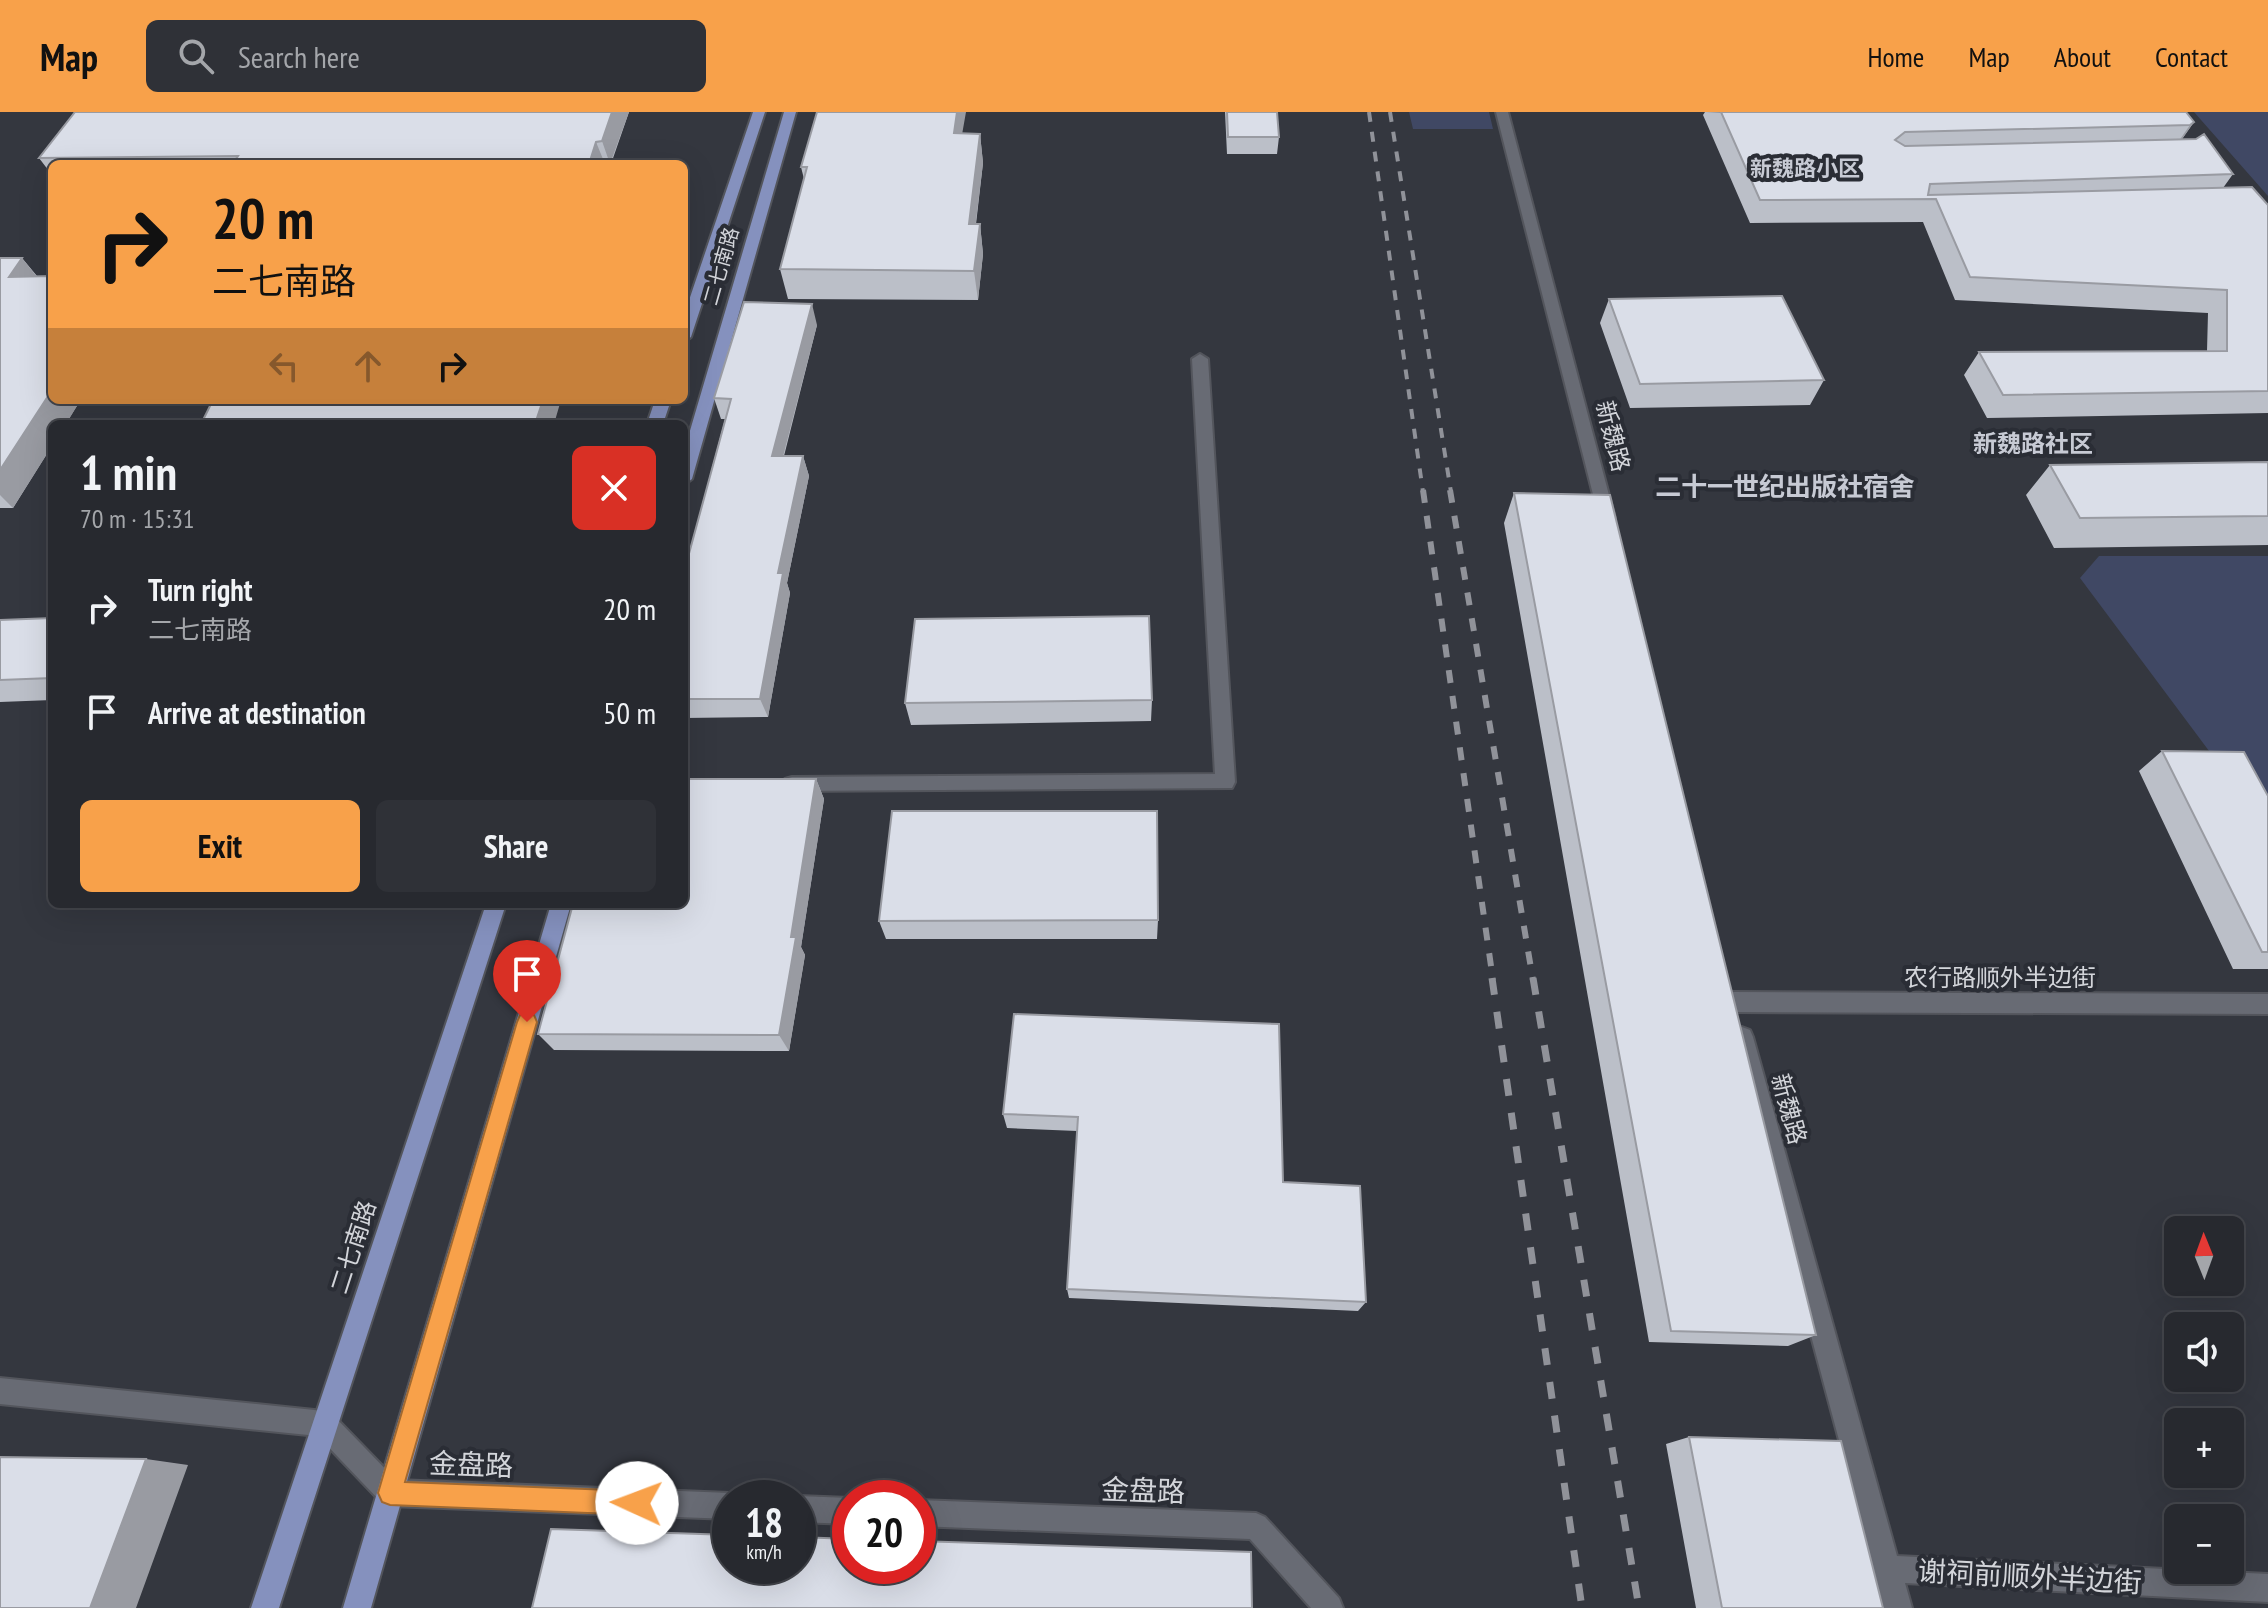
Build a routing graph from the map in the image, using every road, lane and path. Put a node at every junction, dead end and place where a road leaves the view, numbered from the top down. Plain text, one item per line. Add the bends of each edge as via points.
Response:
1 (759, 112) edge
2 (790, 112) edge
3 (1502, 112) edge
4 (688, 325) edge
5 (1200, 359) dead end
6 (688, 465) edge
7 (1614, 542) edge
8 (779, 786) edge
9 (495, 908) edge
10 (560, 908) edge
11 (1730, 994) joint
12 (2268, 1004) edge
13 (0, 1391) edge
14 (324, 1424) junction
15 (390, 1493) junction
16 (712, 1505) edge
17 (936, 1514) edge
18 (1887, 1569) junction
19 (2268, 1588) edge
20 (265, 1608) edge
21 (357, 1608) edge
22 (1329, 1608) edge
23 (1898, 1608) edge

1 - 4 main road, 二七南路
2 - 6 main road, 二七南路
3 - 7 street, 新魏路
5 - 8 street via 1225,782
9 - 14 main road, 二七南路
10 - 15 main road
11 - 12 street, 农行路顺外半边街
11 - 18 street, 新魏路
13 - 14 street
14 - 15 street
14 - 20 main road, 二七南路
15 - 16 street, 金盘路
15 - 21 main road
17 - 22 street, 金盘路 via 1256,1526
18 - 19 street, 谢祠前顺外半边街
18 - 23 street, 新魏路

